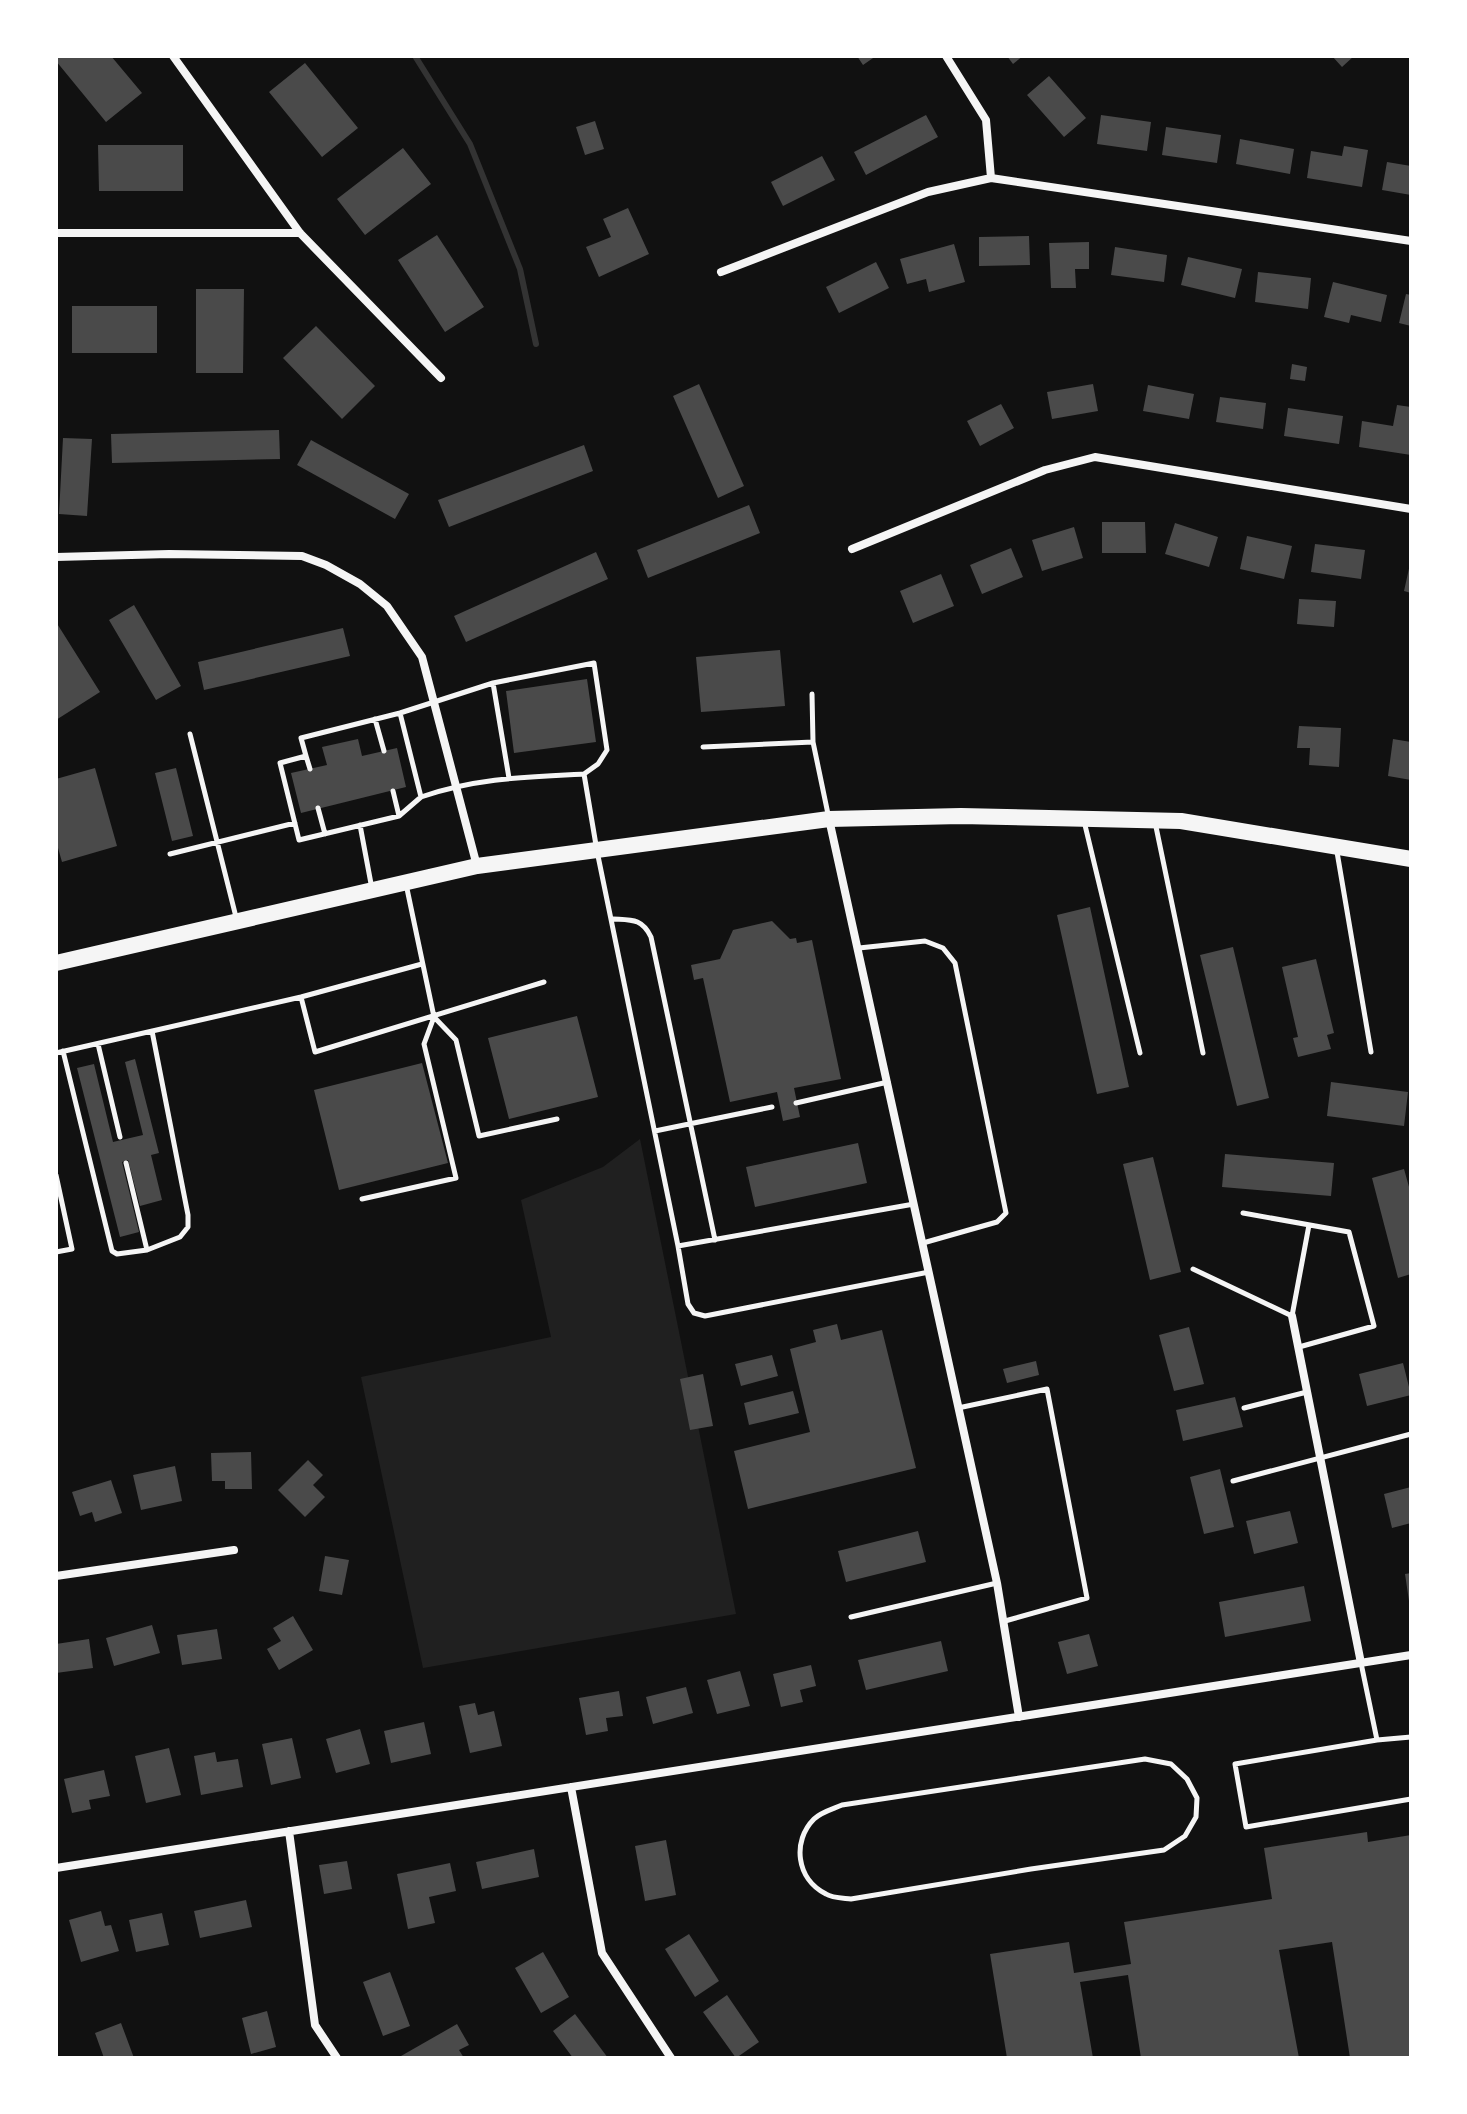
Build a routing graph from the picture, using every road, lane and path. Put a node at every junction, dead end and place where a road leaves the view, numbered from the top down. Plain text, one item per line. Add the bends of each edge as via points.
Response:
1 (173, 56) edge
2 (946, 56) edge
3 (991, 178) junction
4 (56, 233) edge
5 (300, 233) junction
6 (1411, 241) edge
7 (721, 272) dead end
8 (441, 378) dead end
9 (1411, 509) edge
10 (852, 549) dead end
11 (56, 557) edge
12 (493, 683) junction
13 (812, 694) dead end
14 (433, 701) junction
15 (400, 713) junction
16 (375, 719) junction
17 (190, 734) dead end
18 (813, 742) junction
19 (703, 747) dead end
20 (384, 751) dead end
21 (306, 756) junction
22 (310, 769) dead end
23 (584, 774) junction
24 (509, 778) junction
25 (456, 785) junction
26 (393, 791) dead end
27 (421, 797) junction
28 (318, 808) dead end
29 (399, 816) junction
30 (829, 819) junction
31 (1083, 819) junction
32 (1155, 820) junction
33 (295, 823) junction
34 (360, 825) junction
35 (325, 834) junction
36 (219, 842) junction
37 (1336, 846) junction
38 (597, 851) junction
39 (170, 854) dead end
40 (1411, 859) edge
41 (477, 866) junction
42 (406, 883) junction
43 (372, 890) junction
44 (613, 919) junction
45 (237, 922) junction
46 (859, 948) junction
47 (56, 963) edge
48 (422, 964) junction
49 (544, 982) dead end
50 (301, 997) junction
51 (434, 1017) junction
52 (152, 1031) junction
53 (98, 1044) junction
54 (60, 1052) edge
55 (1371, 1052) dead end
56 (1140, 1053) dead end
57 (1203, 1053) dead end
58 (888, 1082) junction
59 (796, 1103) dead end
60 (772, 1107) dead end
61 (557, 1119) dead end
62 (691, 1123) junction
63 (655, 1131) junction
64 (120, 1137) dead end
65 (126, 1163) dead end
66 (56, 1175) edge
67 (362, 1199) dead end
68 (915, 1204) junction
69 (1243, 1213) dead end
70 (1309, 1225) junction
71 (715, 1240) junction
72 (923, 1243) junction
73 (678, 1246) junction
74 (147, 1250) junction
75 (56, 1252) edge
76 (1193, 1269) dead end
77 (929, 1272) junction
78 (1292, 1316) junction
79 (1298, 1347) junction
80 (1307, 1392) junction
81 (958, 1408) junction
82 (1244, 1408) dead end
83 (1411, 1434) edge
84 (1320, 1458) junction
85 (1233, 1481) dead end
86 (234, 1550) dead end
87 (56, 1576) edge
88 (997, 1583) junction
89 (851, 1617) dead end
90 (1005, 1621) junction
91 (1411, 1655) edge
92 (1361, 1663) junction
93 (1019, 1717) junction
94 (1411, 1737) edge
95 (1377, 1740) junction
96 (1032, 1776) joint
97 (571, 1787) junction
98 (1411, 1799) edge
99 (289, 1831) junction
100 (56, 1868) edge
101 (337, 2058) edge
102 (671, 2058) edge

1 - 5 street
2 - 3 street via 986,120
3 - 6 street
3 - 7 street via 928,192
4 - 5 street
5 - 8 street
9 - 10 street via 1095,457 1045,470
11 - 14 street via 302,556 326,565 387,606 422,657
12 - 14 lane
12 - 23 lane via 594,663 607,750
12 - 24 lane
13 - 18 lane
14 - 15 lane
14 - 25 street
15 - 16 lane
15 - 27 lane
16 - 20 lane
16 - 21 lane via 301,738
17 - 36 lane
18 - 19 lane
18 - 30 lane
21 - 22 lane
21 - 33 lane via 280,763
23 - 24 lane
23 - 38 lane
24 - 25 lane
25 - 27 lane
25 - 41 street
26 - 29 lane
27 - 29 lane
28 - 35 lane
29 - 34 lane
30 - 31 highway
30 - 38 highway
30 - 46 street
31 - 32 highway
31 - 56 lane
32 - 37 highway
32 - 57 lane
33 - 35 lane via 299,840
33 - 36 lane
34 - 35 lane
34 - 43 lane
36 - 39 lane
36 - 45 lane
37 - 40 highway
37 - 55 lane
38 - 41 highway
38 - 44 lane
41 - 42 highway
42 - 43 highway
42 - 48 lane
43 - 45 highway
44 - 62 lane via 638,920 651,937
44 - 63 lane
45 - 47 highway
46 - 58 street
46 - 72 lane via 925,941 943,948 955,963 1006,1213 997,1222
48 - 50 lane
48 - 51 lane
49 - 51 lane
50 - 51 lane via 315,1052
50 - 52 lane
51 - 61 lane via 456,1040 479,1136
51 - 67 lane via 424,1044 456,1178
52 - 53 lane
52 - 74 lane via 188,1227 180,1237
53 - 54 lane
53 - 64 lane
54 - 74 lane via 112,1251
58 - 59 lane
58 - 68 street
60 - 62 lane
62 - 63 lane
62 - 71 lane
63 - 73 lane
65 - 74 lane
66 - 75 lane via 72,1249
68 - 71 lane
68 - 72 street
69 - 70 lane
70 - 78 lane
70 - 79 lane via 1349,1232 1374,1326
71 - 73 lane
72 - 77 street
73 - 77 lane via 688,1304 705,1316
76 - 78 lane
77 - 81 street
78 - 79 street
79 - 80 street
80 - 82 lane
80 - 84 street
81 - 88 street
81 - 90 lane via 1047,1389 1087,1598
83 - 84 lane
84 - 85 lane
84 - 92 street
86 - 87 street
88 - 89 lane
88 - 90 street
90 - 93 street
91 - 92 street
92 - 93 street
92 - 95 lane
93 - 97 street
94 - 95 lane
95 - 98 lane via 1235,1764 1246,1827
96 - 96 lane via 842,1805 815,1817 801,1837 799,1858 808,1880 826,1895 851,1899 1164,1850 1185,1836 1196,1817 1197,1798 1171,1764 1145,1759
97 - 99 street
97 - 102 street via 602,1953
99 - 100 street
99 - 101 street via 315,2025

